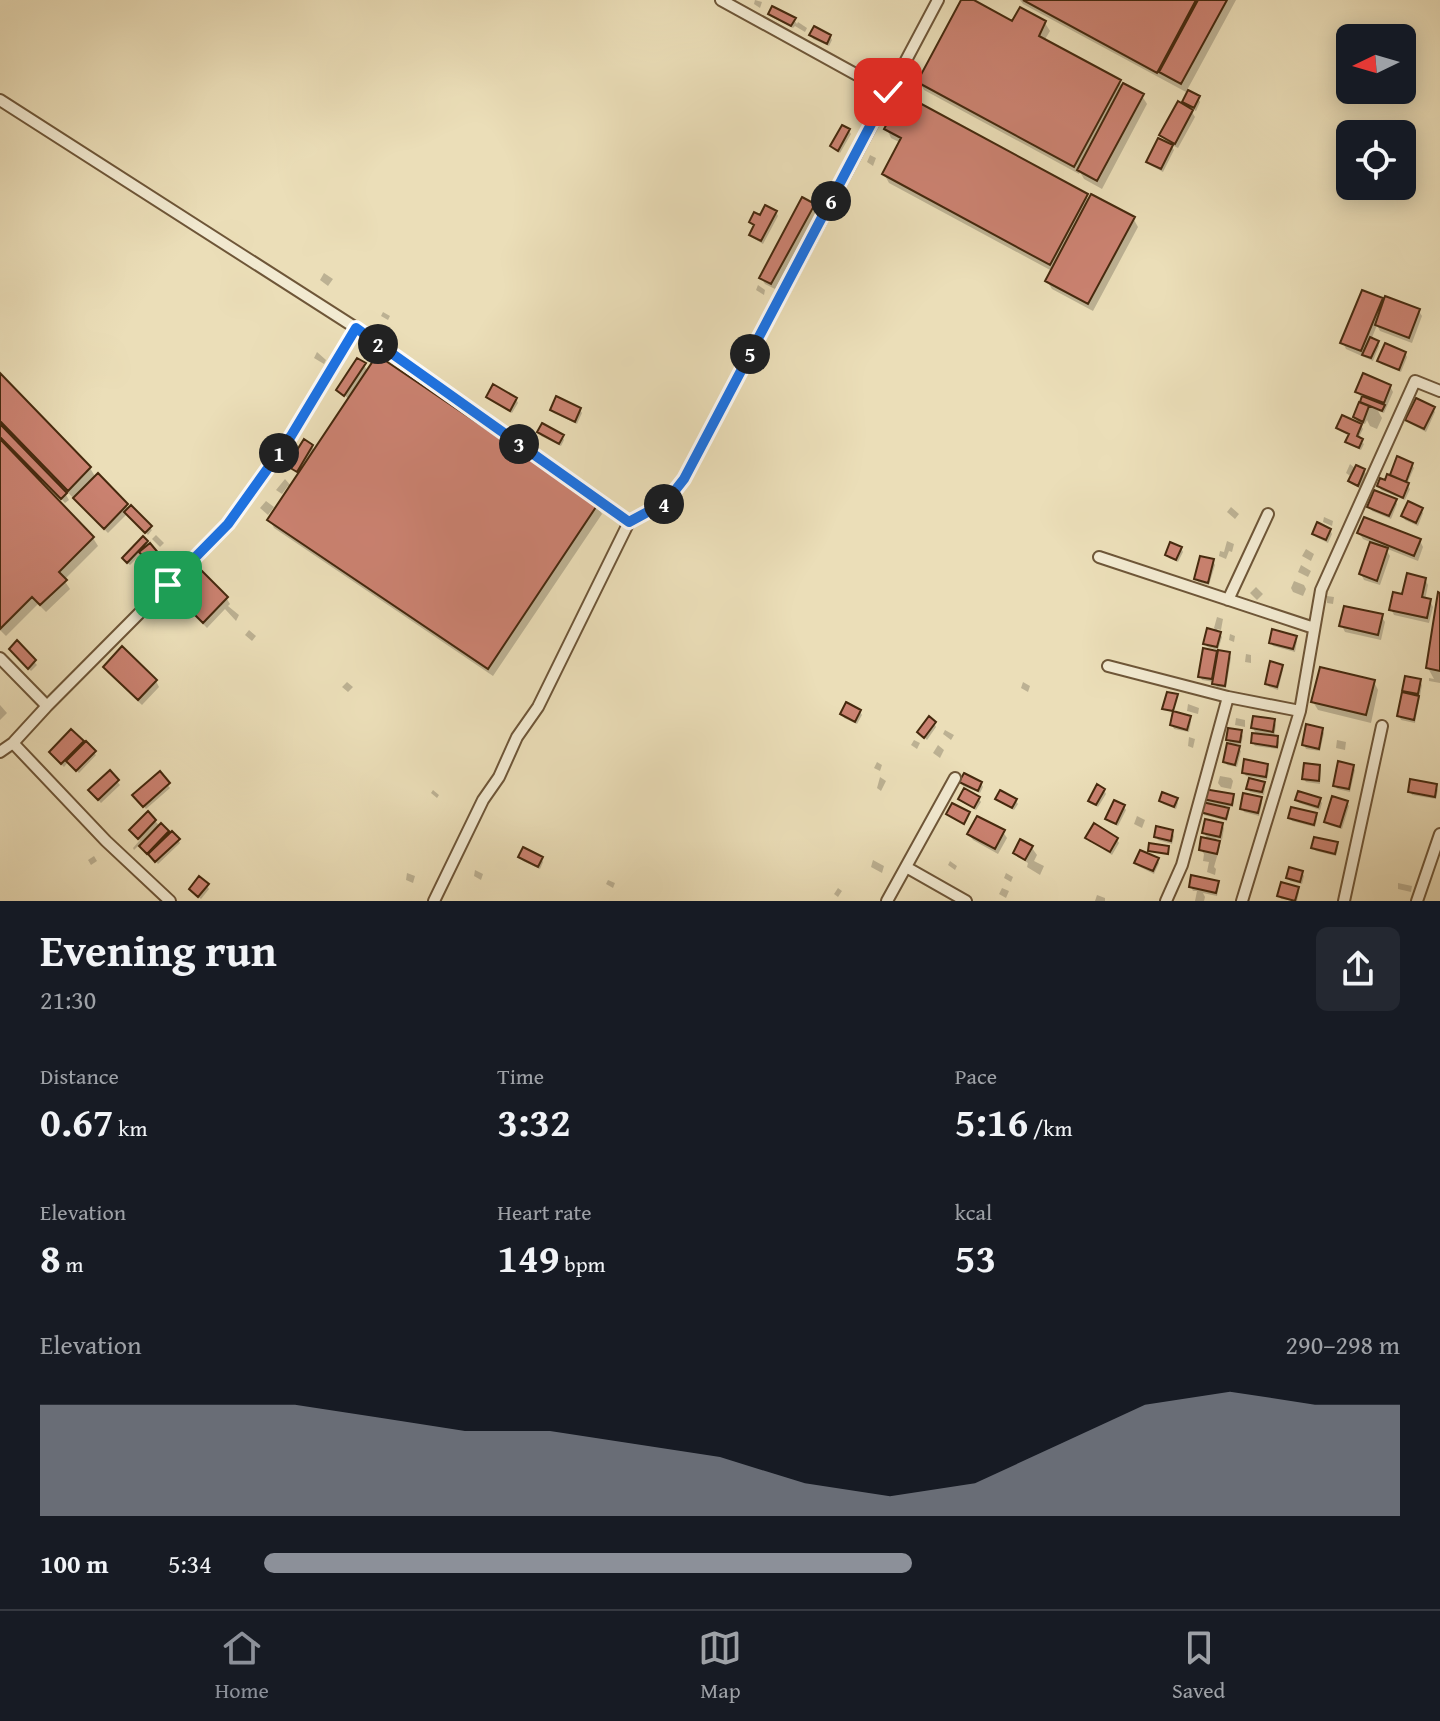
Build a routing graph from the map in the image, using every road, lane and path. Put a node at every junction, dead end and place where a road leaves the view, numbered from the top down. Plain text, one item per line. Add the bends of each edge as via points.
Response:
1 (721, 0) edge
2 (938, 0) edge
3 (888, 92) junction
4 (0, 100) edge
5 (356, 328) junction
6 (1440, 391) edge
7 (1268, 514) dead end
8 (629, 522) junction
9 (1099, 557) dead end
10 (1228, 600) junction
11 (1314, 628) junction
12 (0, 658) edge
13 (1108, 666) dead end
14 (1228, 697) junction
15 (47, 706) junction
16 (1300, 711) junction
17 (1382, 726) dead end
18 (13, 743) junction
19 (0, 752) edge
20 (955, 778) dead end
21 (1440, 834) edge
22 (906, 867) junction
23 (170, 901) edge
24 (434, 901) edge
25 (887, 901) edge
26 (966, 901) edge
27 (1166, 901) edge
28 (1242, 901) edge
29 (1344, 901) edge
30 (1417, 901) edge

1 - 3 street
2 - 3 street
3 - 8 street via 684,479 666,502
4 - 5 street
5 - 8 street
5 - 15 street via 291,436 228,524
6 - 11 street via 1415,381 1321,590
7 - 10 street
8 - 24 street
9 - 10 street
10 - 11 street
11 - 16 street
12 - 15 street
13 - 14 street
14 - 16 street
14 - 27 street via 1182,865
15 - 18 street
16 - 28 street
17 - 29 street
18 - 19 street
18 - 23 street
20 - 22 street
21 - 30 street
22 - 25 street
22 - 26 street

